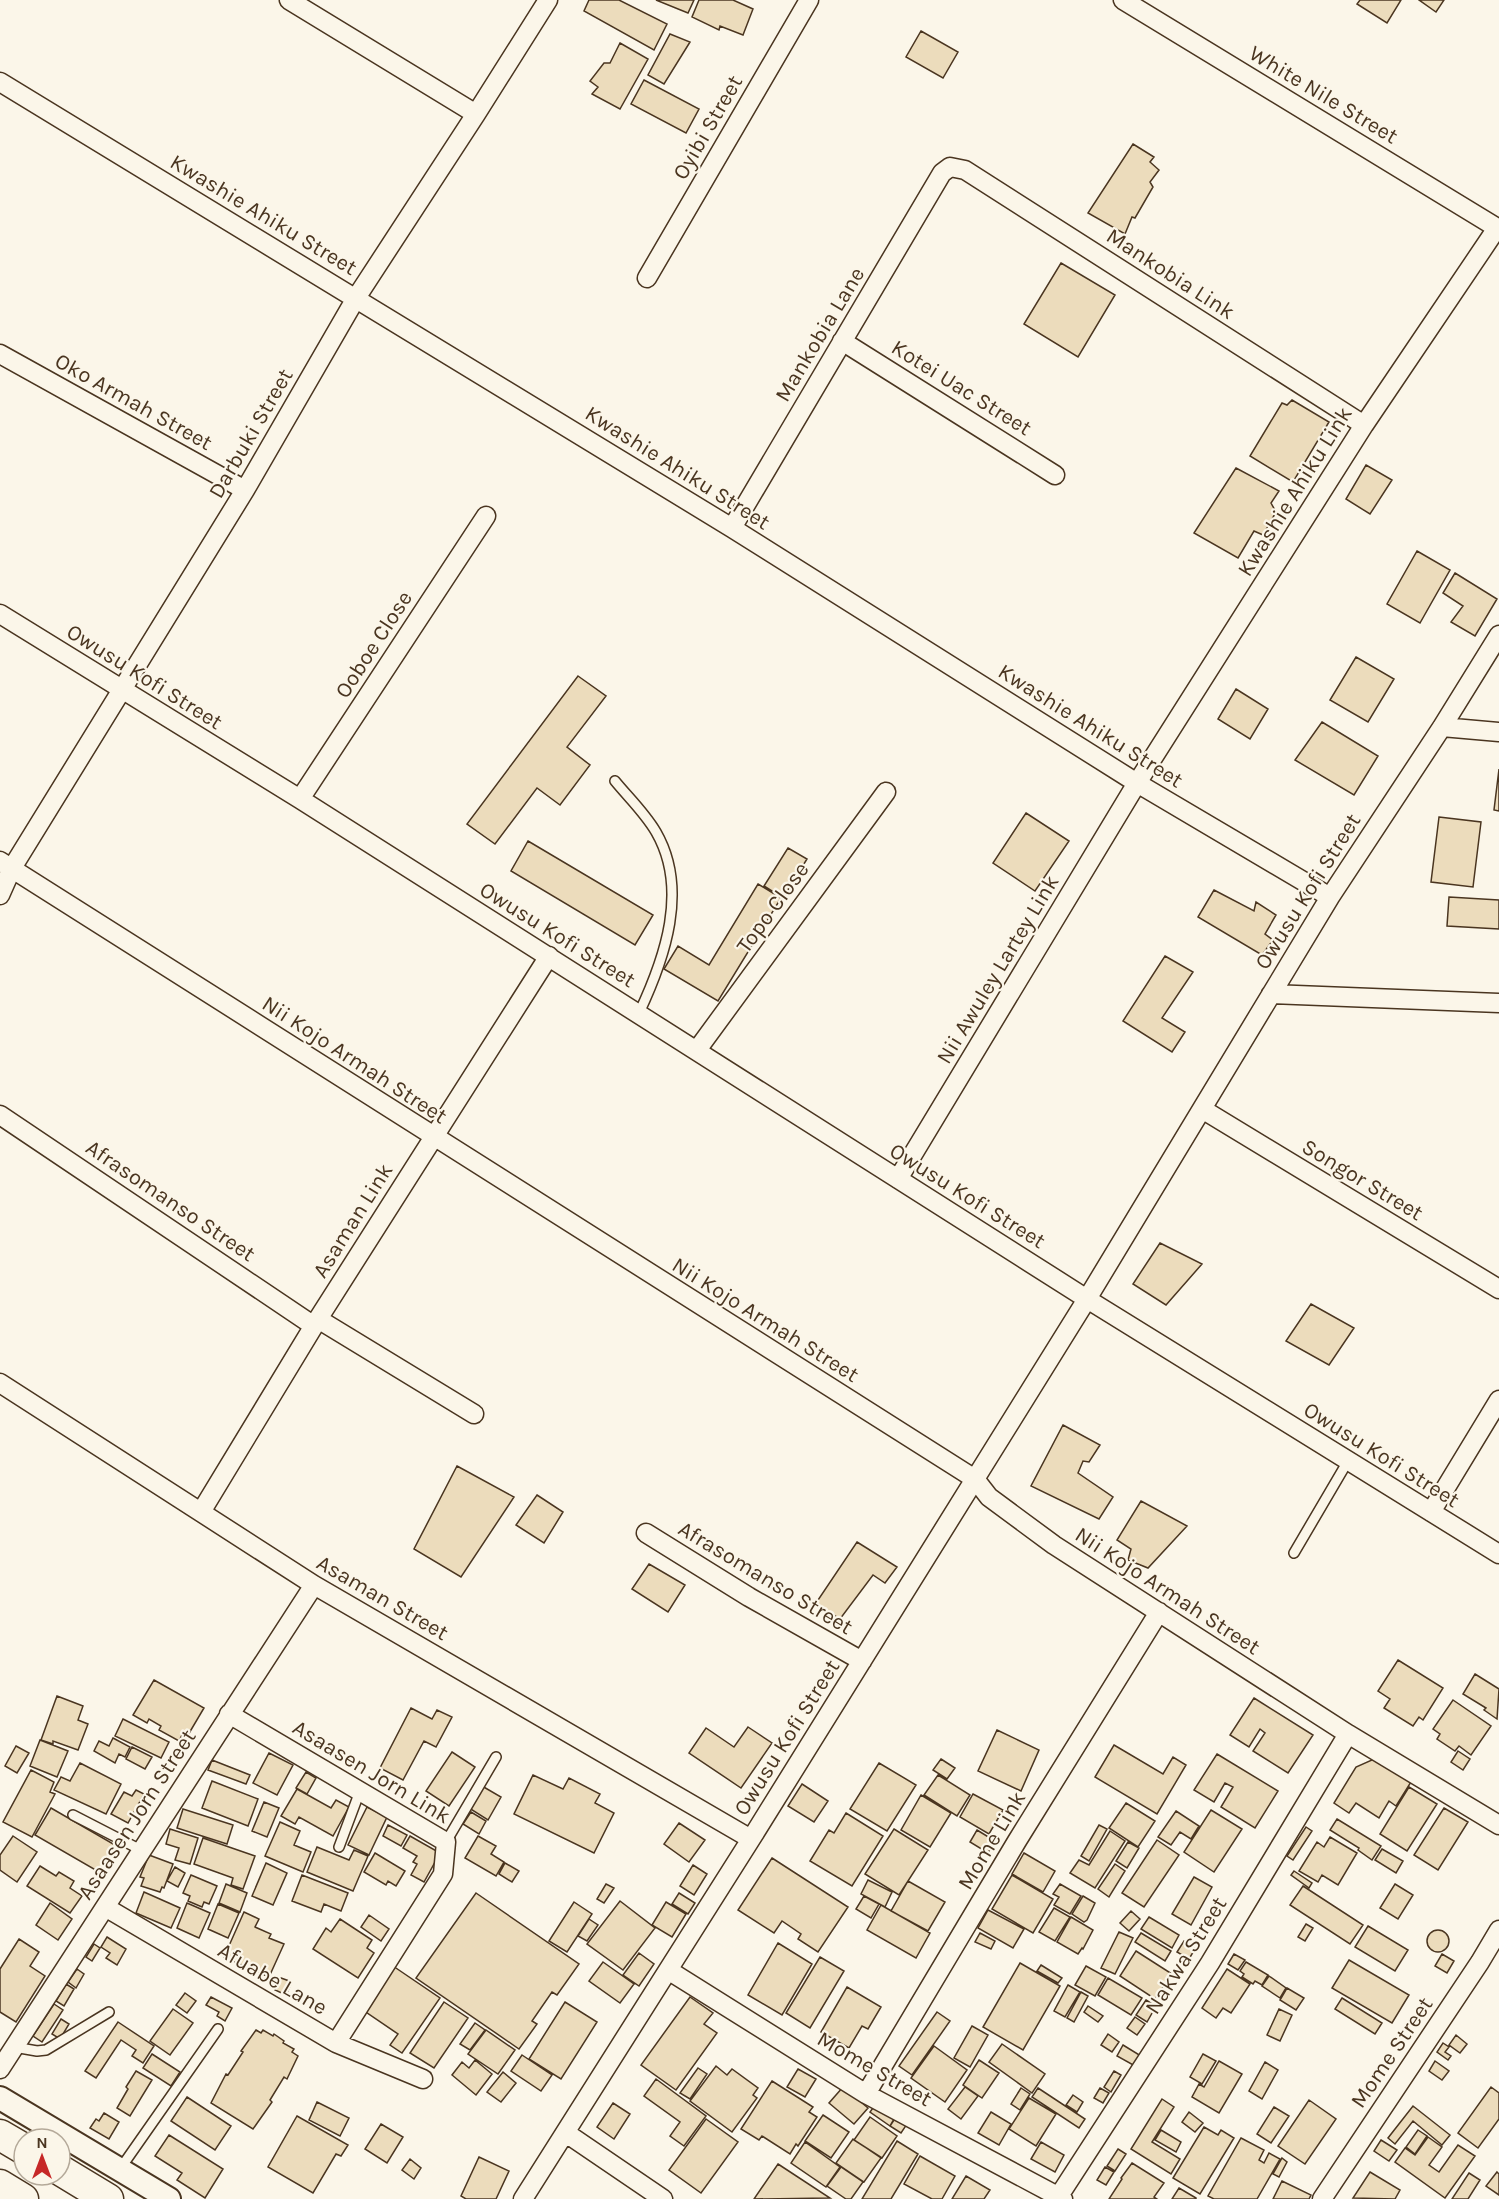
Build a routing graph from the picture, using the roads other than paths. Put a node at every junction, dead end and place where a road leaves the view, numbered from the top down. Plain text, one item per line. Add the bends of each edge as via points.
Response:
1 (289, 0) edge
2 (548, 0) edge
3 (809, 0) edge
4 (1123, 0) edge
5 (0, 82) edge
6 (476, 114) junction
7 (950, 167) joint
8 (1498, 229) edge
9 (647, 278) dead end
10 (356, 298) junction
11 (842, 341) junction
12 (0, 354) edge
13 (1364, 425) junction
14 (1055, 475) dead end
15 (245, 490) junction
16 (486, 516) dead end
17 (732, 528) junction
18 (0, 614) edge
19 (1499, 635) edge
20 (122, 690) junction
21 (1442, 727) junction
22 (1499, 732) edge
23 (615, 781) dead end
24 (1137, 783) junction
25 (886, 792) dead end
26 (300, 799) junction
27 (6, 864) edge
28 (0, 895) edge
29 (1330, 897) junction
30 (549, 957) junction
31 (1271, 994) junction
32 (1499, 1003) edge
33 (639, 1013) junction
34 (697, 1050) junction
35 (1202, 1109) junction
36 (0, 1115) edge
37 (433, 1137) junction
38 (898, 1179) junction
39 (1499, 1289) edge
40 (1087, 1299) junction
41 (316, 1322) junction
42 (0, 1383) edge
43 (1499, 1400) edge
44 (474, 1414) dead end
45 (1348, 1461) junction
46 (975, 1479) junction
47 (201, 1512) junction
48 (1431, 1512) junction
49 (646, 1533) dead end
50 (1294, 1553) dead end
51 (1499, 1554) edge
52 (314, 1585) junction
53 (1159, 1612) junction
54 (862, 1661) junction
55 (230, 1713) junction
56 (1348, 1734) junction
57 (496, 1757) dead end
58 (360, 1791) junction
59 (73, 1815) dead end
60 (1499, 1825) edge
61 (751, 1839) junction
62 (446, 1842) junction
63 (339, 1847) dead end
64 (141, 1850) junction
65 (105, 1907) junction
66 (1499, 1930) edge
67 (668, 1970) junction
68 (109, 2012) dead end
69 (218, 2029) dead end
70 (336, 2043) junction
71 (14, 2047) junction
72 (0, 2069) edge
73 (423, 2079) dead end
74 (866, 2094) junction
75 (0, 2098) edge
76 (566, 2133) junction
77 (120, 2169) junction
78 (72, 2177) edge
79 (0, 2185) edge
80 (1060, 2198) edge
81 (23, 2199) edge
82 (108, 2199) edge
83 (169, 2199) edge
84 (523, 2199) edge
85 (663, 2199) edge
86 (1322, 2199) edge

1 - 6 street
2 - 6 street, Darbuki Street
3 - 9 street, Oyibi Street
4 - 8 street, White Nile Street
5 - 10 street, Kwashie Ahiku Street
6 - 10 street, Darbuki Street
7 - 11 street, Mankobia Lane via 942,173
7 - 13 street, Mankobia Link via 965,170
8 - 13 street, Kwashie Ahiku Link
10 - 15 street, Darbuki Street
10 - 17 street, Kwashie Ahiku Street
11 - 14 street, Kotei Uac Street
11 - 17 street, Mankobia Lane
12 - 15 street, Oko Armah Street
13 - 24 street, Kwashie Ahiku Link
15 - 20 street, Darbuki Street
16 - 26 street, Ooboe Close
17 - 24 street, Kwashie Ahiku Street
18 - 20 street, Owusu Kofi Street
19 - 21 street, Owusu Kofi Street
20 - 26 street, Owusu Kofi Street
20 - 27 street, Darbuki Street
21 - 22 street
21 - 29 street, Owusu Kofi Street
23 - 33 lane via 655,830 672,874 672,918 654,982
24 - 29 street, Kwashie Ahiku Street
24 - 38 street, Nii Awuley Lartey Link
25 - 34 street, Topo Close
26 - 30 street, Owusu Kofi Street
27 - 28 street, Darbuki Street
27 - 37 street, Nii Kojo Armah Street
29 - 31 street, Owusu Kofi Street
30 - 33 street, Owusu Kofi Street
30 - 37 street, Asaman Link
31 - 32 street
31 - 35 street, Owusu Kofi Street
33 - 34 street, Owusu Kofi Street
34 - 38 street, Owusu Kofi Street
35 - 39 street, Songor Street
35 - 40 street, Owusu Kofi Street
36 - 41 street, Afrasomanso Street
37 - 41 street, Asaman Link
37 - 46 street, Nii Kojo Armah Street
38 - 40 street, Owusu Kofi Street
40 - 45 street, Owusu Kofi Street
40 - 46 street, Owusu Kofi Street
41 - 44 street, Afrasomanso Street
41 - 47 street, Asaman Link
42 - 47 street, Asaman Street
43 - 48 street
45 - 48 street, Owusu Kofi Street
45 - 50 lane
46 - 53 street, Nii Kojo Armah Street via 989,1497 1054,1545
46 - 54 street, Owusu Kofi Street
47 - 52 street, Asaman Street
48 - 51 street, Owusu Kofi Street
49 - 54 street, Afrasomanso Street
52 - 55 street, Asaasen Jorn Street
52 - 61 street, Asaman Street
53 - 56 street, Nii Kojo Armah Street
53 - 74 street, Mome Link
54 - 61 street, Owusu Kofi Street
55 - 58 street, Asaasen Jorn Link
55 - 64 street, Asaasen Jorn Street
56 - 60 street, Nii Kojo Armah Street
56 - 80 street, Nakwa Street via 1210,1963
57 - 62 lane
58 - 62 street, Asaasen Jorn Link
58 - 63 lane
59 - 64 lane
61 - 67 street, Owusu Kofi Street
62 - 70 street, Asaasen Jorn Link via 444,1875
64 - 65 street, Asaasen Jorn Street
65 - 70 street, Afuabe Lane
65 - 71 street, Asaasen Jorn Street
66 - 86 street, Mome Street
67 - 74 street, Mome Street
67 - 76 street, Owusu Kofi Street
68 - 71 lane via 46,2050
69 - 77 lane
70 - 73 street, Afuabe Lane
71 - 72 street, Asaasen Jorn Street
74 - 80 street, Mome Street
75 - 77 street
76 - 84 street, Owusu Kofi Street
76 - 85 street
77 - 83 street
78 - 82 highway
79 - 81 highway

